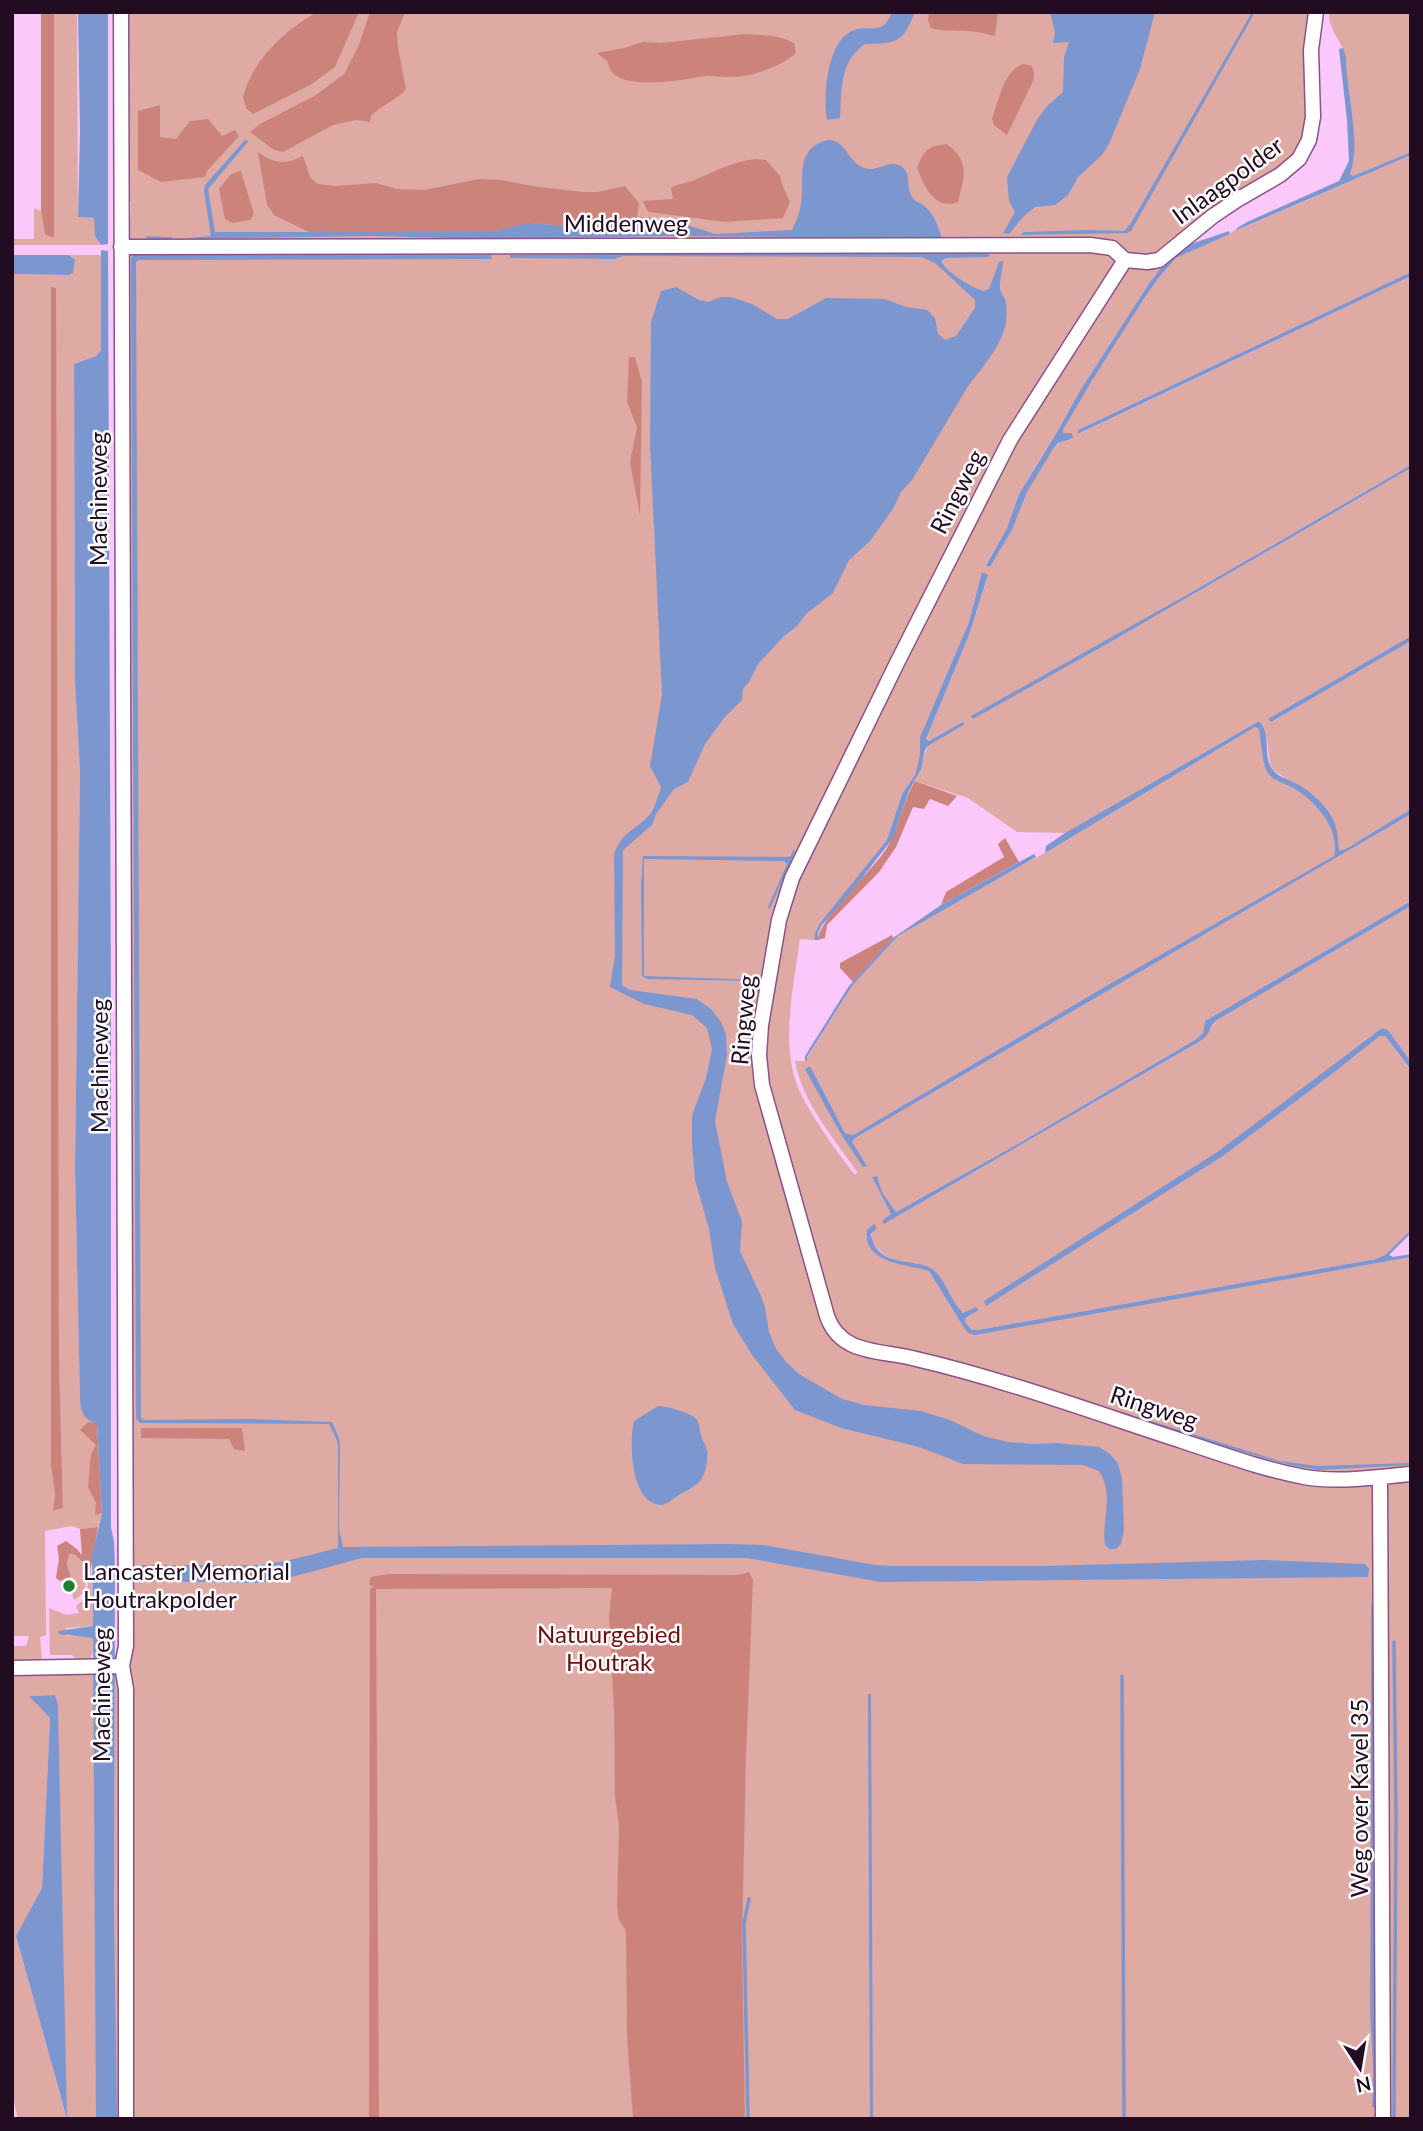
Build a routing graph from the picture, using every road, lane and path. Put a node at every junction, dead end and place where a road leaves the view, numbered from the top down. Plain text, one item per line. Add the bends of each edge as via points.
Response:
1 (121, 12) edge
2 (1316, 12) edge
3 (121, 247) junction
4 (1125, 260) junction
5 (1411, 1474) edge
6 (1380, 1476) junction
7 (119, 1666) junction
8 (12, 1668) edge
9 (126, 2119) edge
10 (1383, 2119) edge

1 - 3 street, Machineweg
2 - 4 street, Inlaagpolder via 1311,50 1313,117 1309,141 1299,159 1213,216 1159,260
3 - 4 street, Middenweg via 1090,245 1112,248
3 - 7 street, Machineweg via 126,1646
4 - 6 street, Ringweg via 1010,440 792,878 779,920 761,1025 761,1077 827,1316 843,1341 988,1379 1274,1470 1323,1479
5 - 6 street, Ringweg
6 - 10 street, Weg over Kavel 35
7 - 8 street
7 - 9 street, Machineweg via 125,1689

